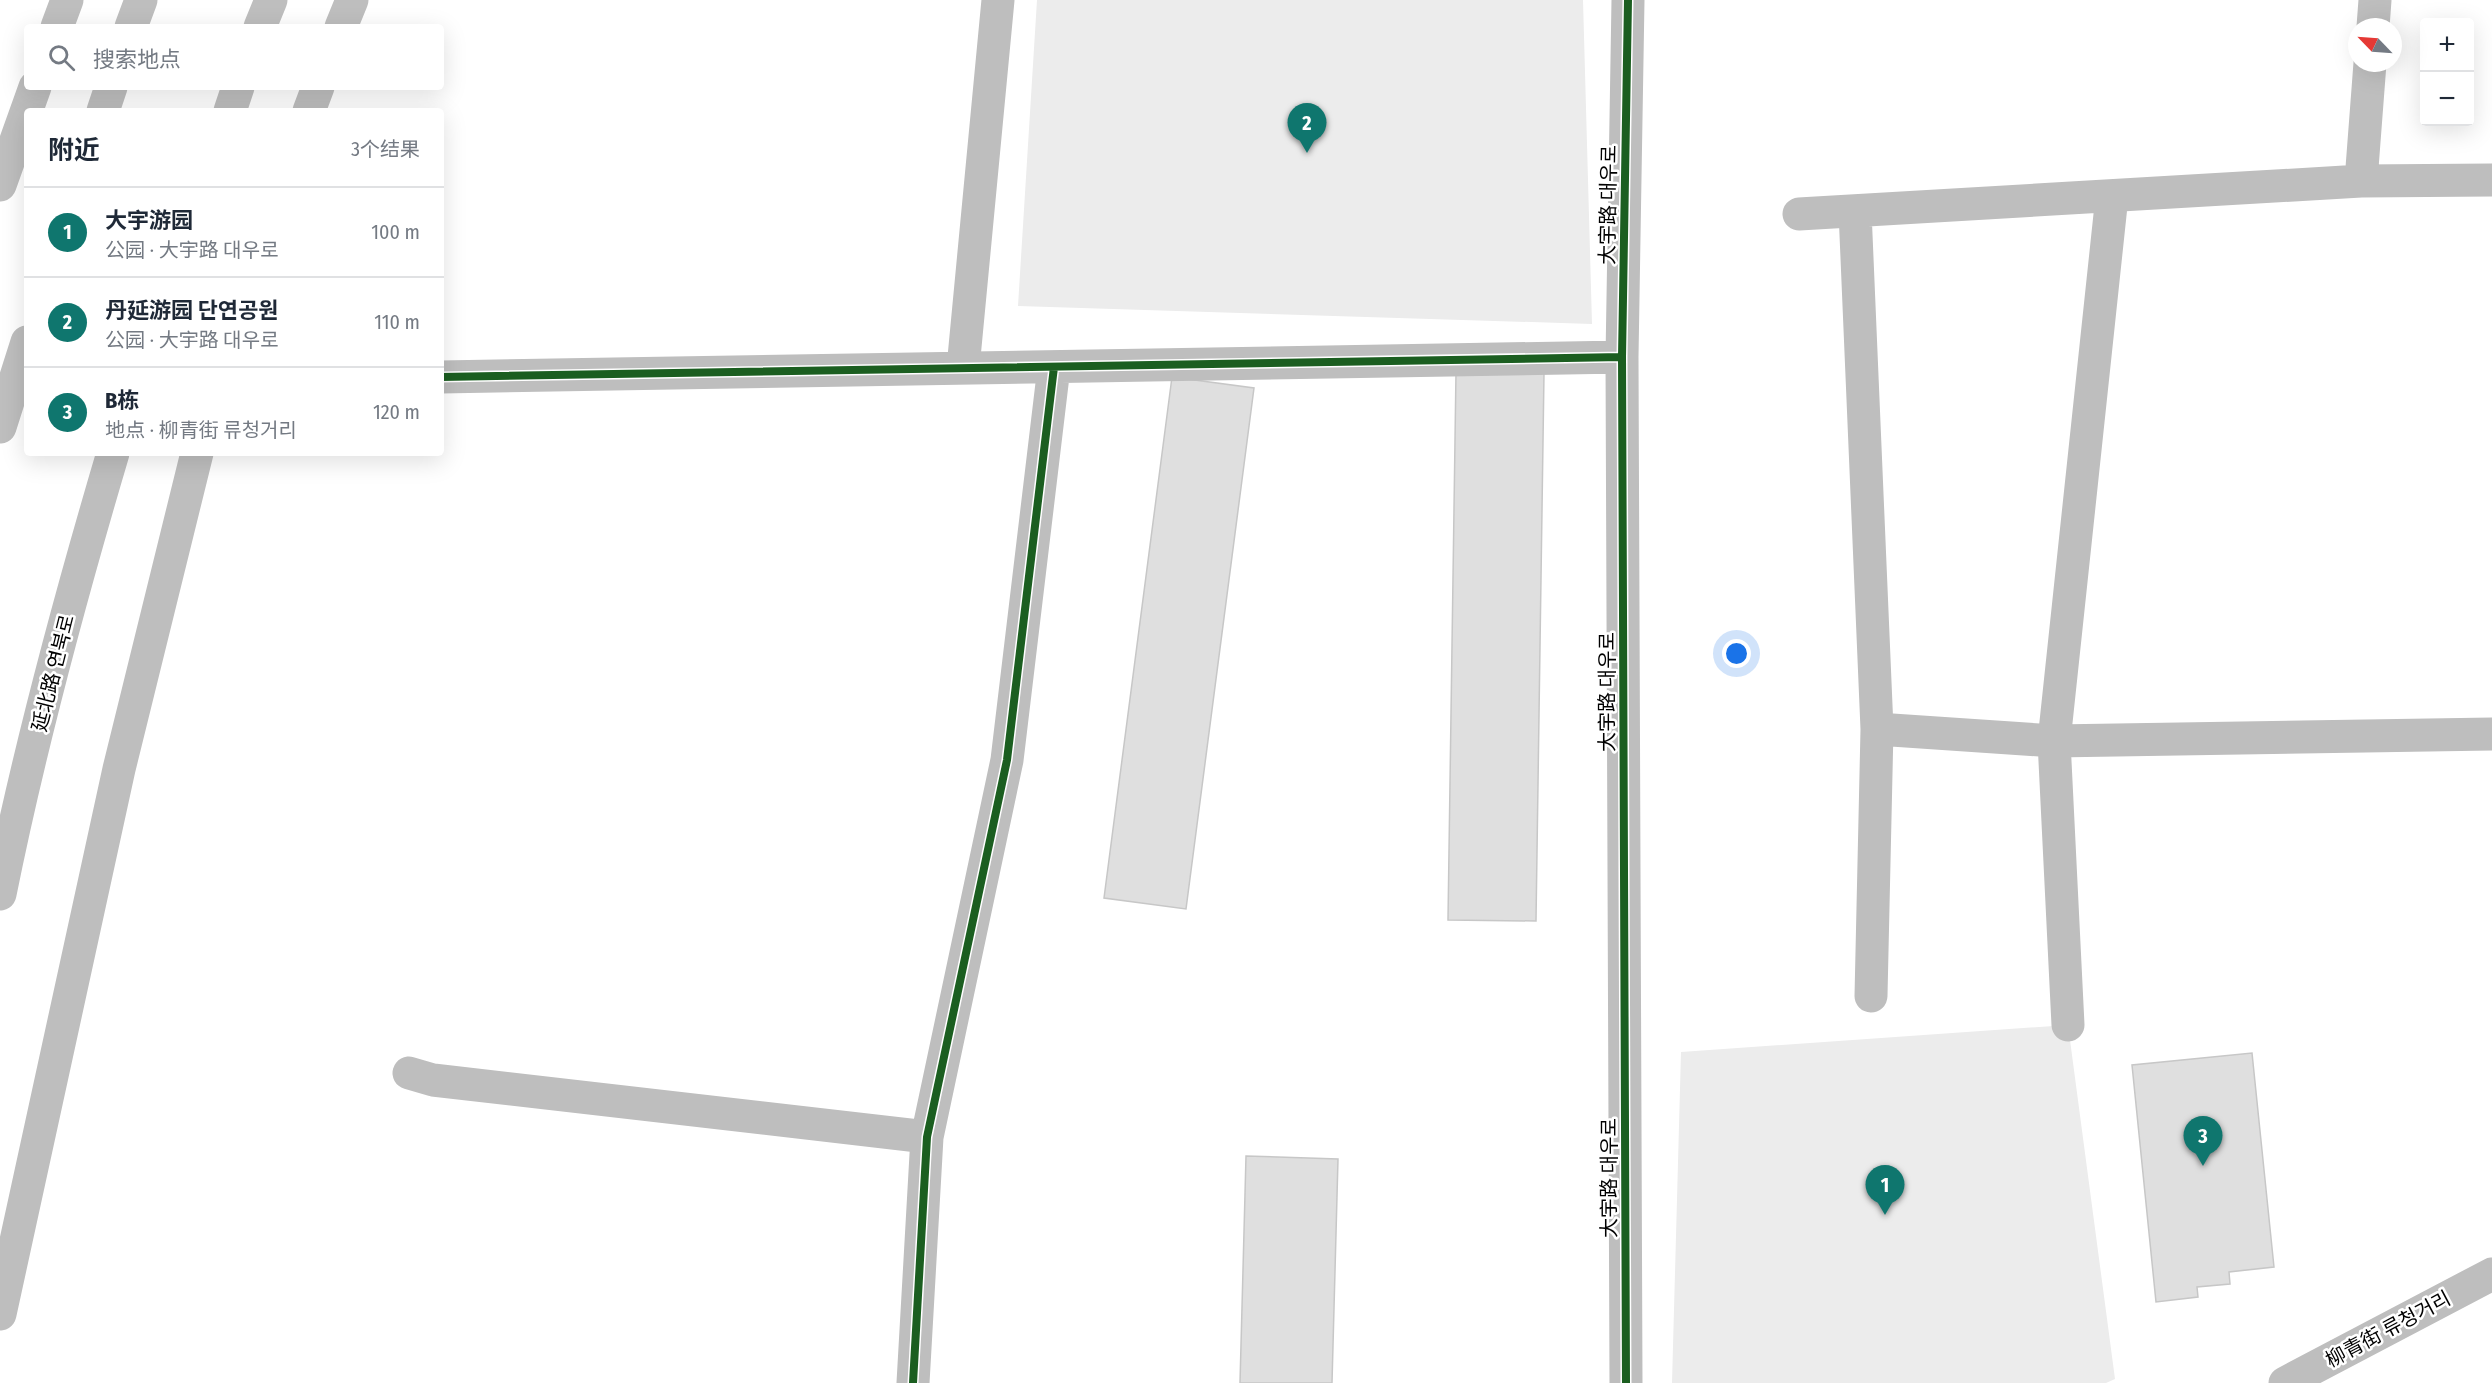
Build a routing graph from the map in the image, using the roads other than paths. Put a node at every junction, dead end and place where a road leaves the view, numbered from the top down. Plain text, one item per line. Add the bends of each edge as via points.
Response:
1 (67, 0) edge
2 (141, 0) edge
3 (271, 0) edge
4 (352, 0) edge
5 (998, 0) edge
6 (1628, 0) edge
7 (2375, 0) edge
8 (2374, 18) edge
9 (58, 24) edge
10 (132, 24) edge
11 (262, 24) edge
12 (342, 24) edge
13 (2369, 72) edge
14 (34, 90) edge
15 (110, 90) edge
16 (237, 90) edge
17 (317, 90) edge
18 (28, 108) edge
19 (104, 108) edge
20 (231, 108) edge
21 (310, 108) edge
22 (24, 118) edge
23 (2492, 180) edge
24 (2361, 181) junction
25 (0, 185) edge
26 (2112, 196) junction
27 (1855, 212) junction
28 (1800, 214) dead end
29 (24, 352) edge
30 (1622, 357) junction
31 (1054, 367) junction
32 (963, 368) junction
33 (444, 377) edge
34 (0, 428) edge
35 (112, 456) edge
36 (195, 456) edge
37 (1877, 729) junction
38 (2492, 734) edge
39 (2054, 741) junction
40 (0, 894) edge
41 (1871, 996) dead end
42 (2068, 1025) dead end
43 (409, 1073) dead end
44 (927, 1137) junction
45 (2492, 1274) edge
46 (0, 1314) edge
47 (913, 1383) edge
48 (1626, 1383) edge
49 (2284, 1383) edge

1 - 9 street
2 - 10 street
3 - 11 street
4 - 12 street
5 - 32 street
6 - 30 street, 大宇路 대우로
7 - 8 street
13 - 24 street
14 - 18 street
15 - 19 street
16 - 20 street
17 - 21 street
22 - 25 street
23 - 24 street
24 - 26 street
26 - 27 street
26 - 39 street
27 - 28 street
27 - 37 street
29 - 34 street
30 - 31 street
30 - 48 street, 大宇路 대우로
31 - 32 street
31 - 44 street via 1007,760
32 - 33 street
35 - 40 street, 延北路 연북로 via 59,648
36 - 46 street via 119,769
37 - 39 street
37 - 41 street
38 - 39 street
39 - 42 street
43 - 44 street via 433,1080
44 - 47 street
45 - 49 street, 柳青街 류청거리

